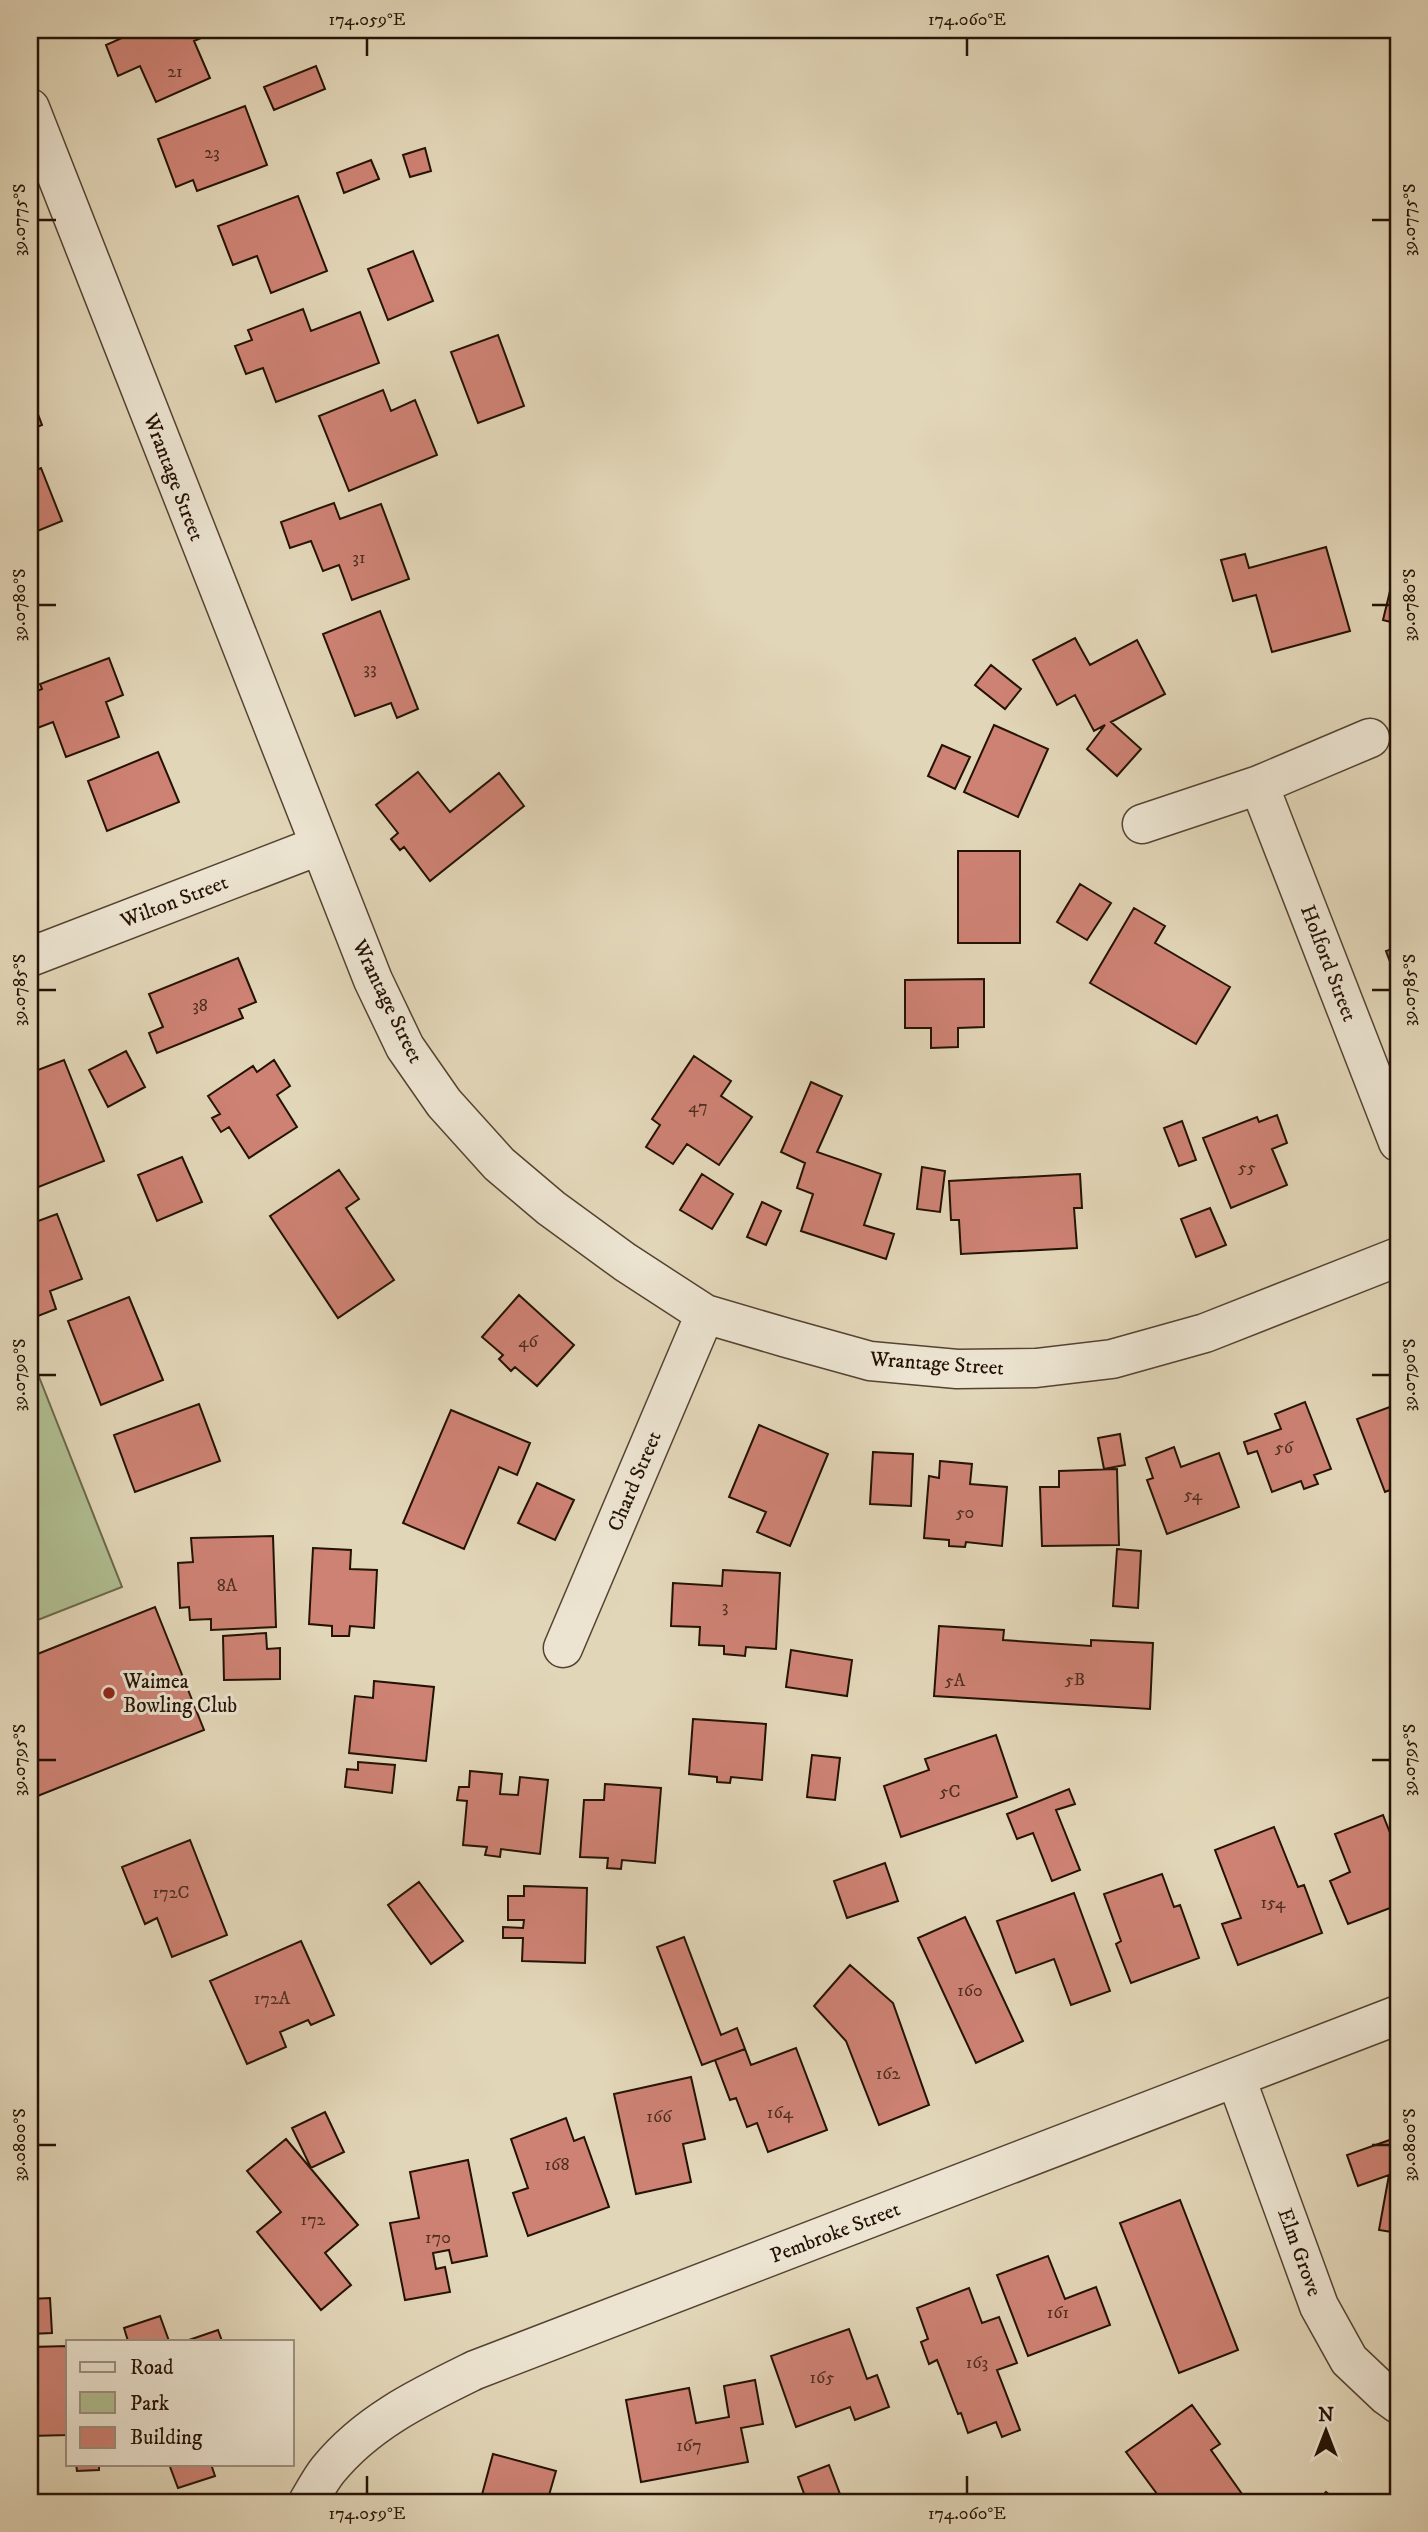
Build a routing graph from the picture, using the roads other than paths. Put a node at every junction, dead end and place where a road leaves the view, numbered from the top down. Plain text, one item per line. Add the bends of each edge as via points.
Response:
1 (30, 108) edge
2 (1370, 738) dead end
3 (1259, 785) junction
4 (1142, 824) dead end
5 (318, 846) junction
6 (30, 957) edge
7 (1398, 1142) edge
8 (1398, 1258) edge
9 (705, 1314) junction
10 (563, 1648) dead end
11 (1398, 2015) edge
12 (1236, 2078) junction
13 (1398, 2404) edge
14 (308, 2502) edge

1 - 5 street, Wrantage Street
2 - 3 street
3 - 4 street
3 - 7 street, Holford Street
5 - 6 street, Wilton Street
5 - 9 street, Wrantage Street via 405,1046 444,1103 499,1164 551,1208
8 - 9 street, Wrantage Street via 1205,1333 1112,1359 1036,1368 957,1369 870,1361
9 - 10 street, Chard Street
11 - 12 street, Pembroke Street
12 - 13 street, Elm Grove via 1319,2306 1349,2360
12 - 14 street, Pembroke Street via 475,2370 410,2401 363,2433 327,2471

